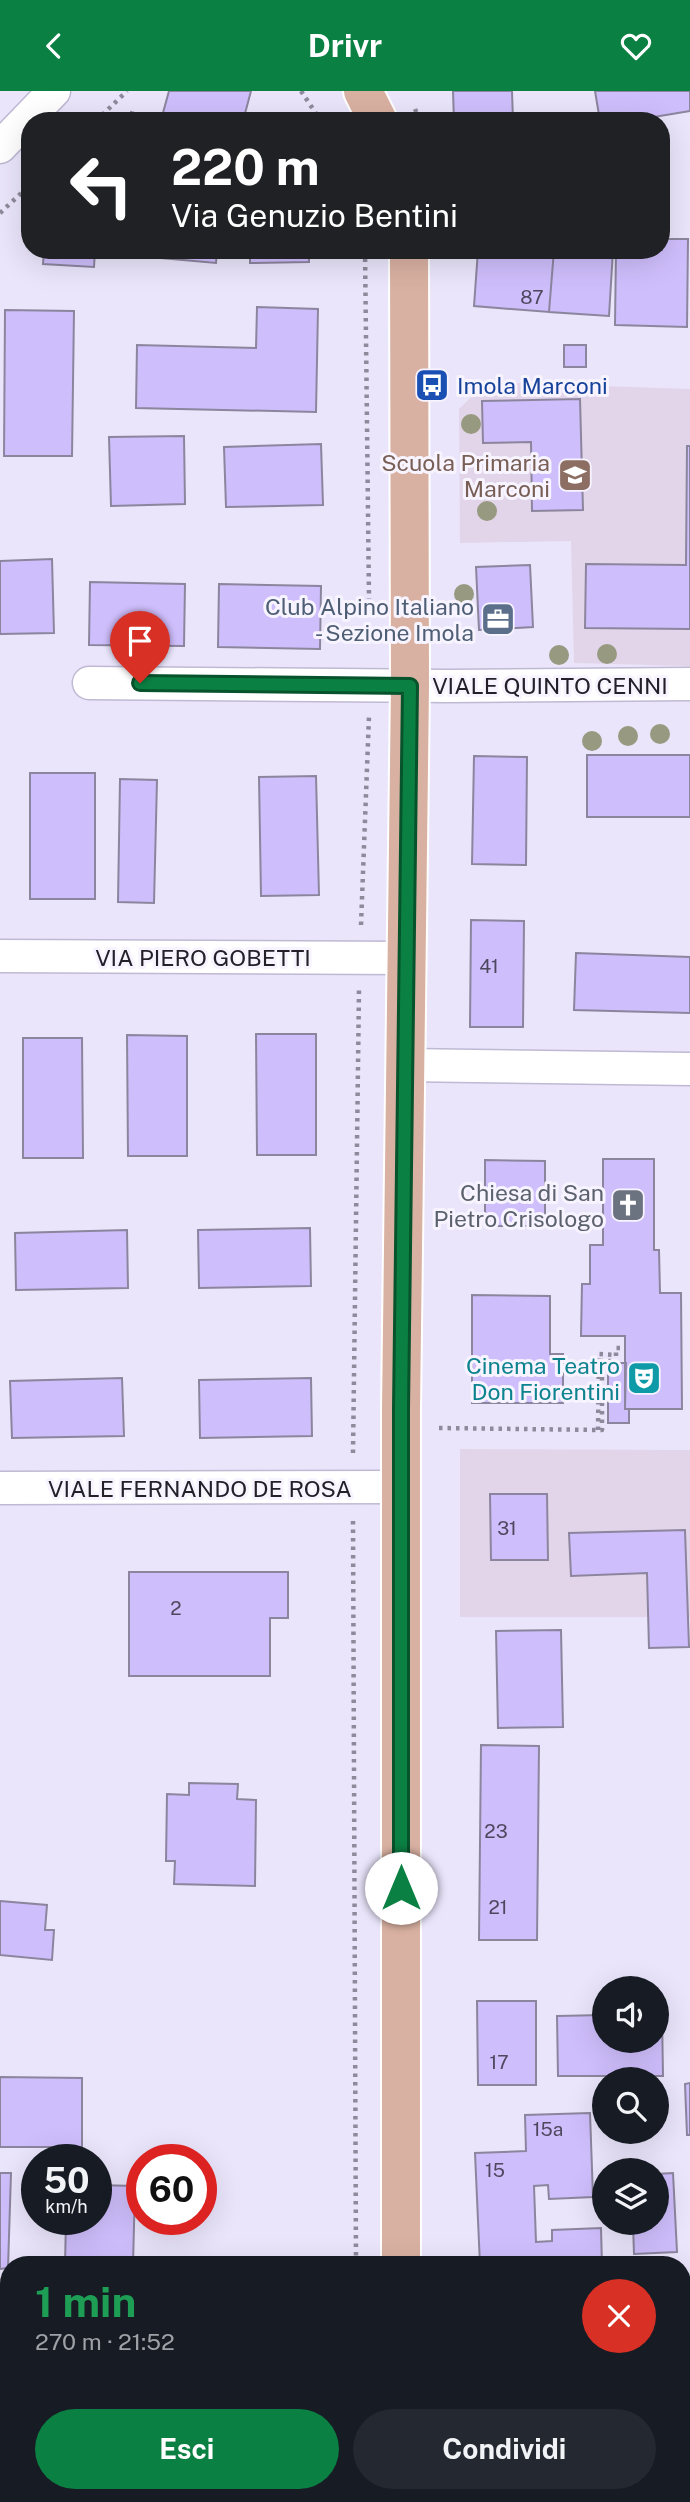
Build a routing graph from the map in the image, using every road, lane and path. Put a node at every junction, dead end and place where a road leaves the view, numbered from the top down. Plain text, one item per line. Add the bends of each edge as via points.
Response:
1 (54, 91) edge
2 (127, 91) edge
3 (300, 91) edge
4 (363, 91) edge
5 (34, 112) edge
6 (105, 112) edge
7 (315, 112) edge
8 (373, 112) edge
9 (21, 125) edge
10 (0, 147) edge
11 (21, 193) edge
12 (0, 213) edge
13 (365, 259) edge
14 (409, 259) edge
15 (369, 606) dead end
16 (89, 683) dead end
17 (690, 684) edge
18 (370, 685) junction
19 (410, 686) junction
20 (0, 957) edge
21 (360, 957) junction
22 (405, 958) junction
23 (404, 1065) junction
24 (690, 1069) edge
25 (625, 1348) dead end
26 (439, 1428) dead end
27 (401, 1487) junction
28 (0, 1488) edge
29 (353, 1488) junction
30 (356, 2256) edge
31 (401, 2256) edge

1 - 5 street
2 - 6 path
3 - 7 path
4 - 8 main road
9 - 10 street
11 - 12 path
13 - 15 path
14 - 19 main road
16 - 18 street, VIALE QUINTO CENNI
17 - 19 street, VIALE QUINTO CENNI
18 - 19 street, VIALE QUINTO CENNI
18 - 21 path
19 - 22 main road
20 - 21 street, VIA PIERO GOBETTI
21 - 22 street, VIA PIERO GOBETTI
21 - 29 path
22 - 23 main road
23 - 24 street
23 - 27 main road
25 - 26 path via 616,1348 616,1360 602,1361 602,1430
27 - 29 street, VIALE FERNANDO DE ROSA
27 - 31 main road
28 - 29 street, VIALE FERNANDO DE ROSA
29 - 30 path

